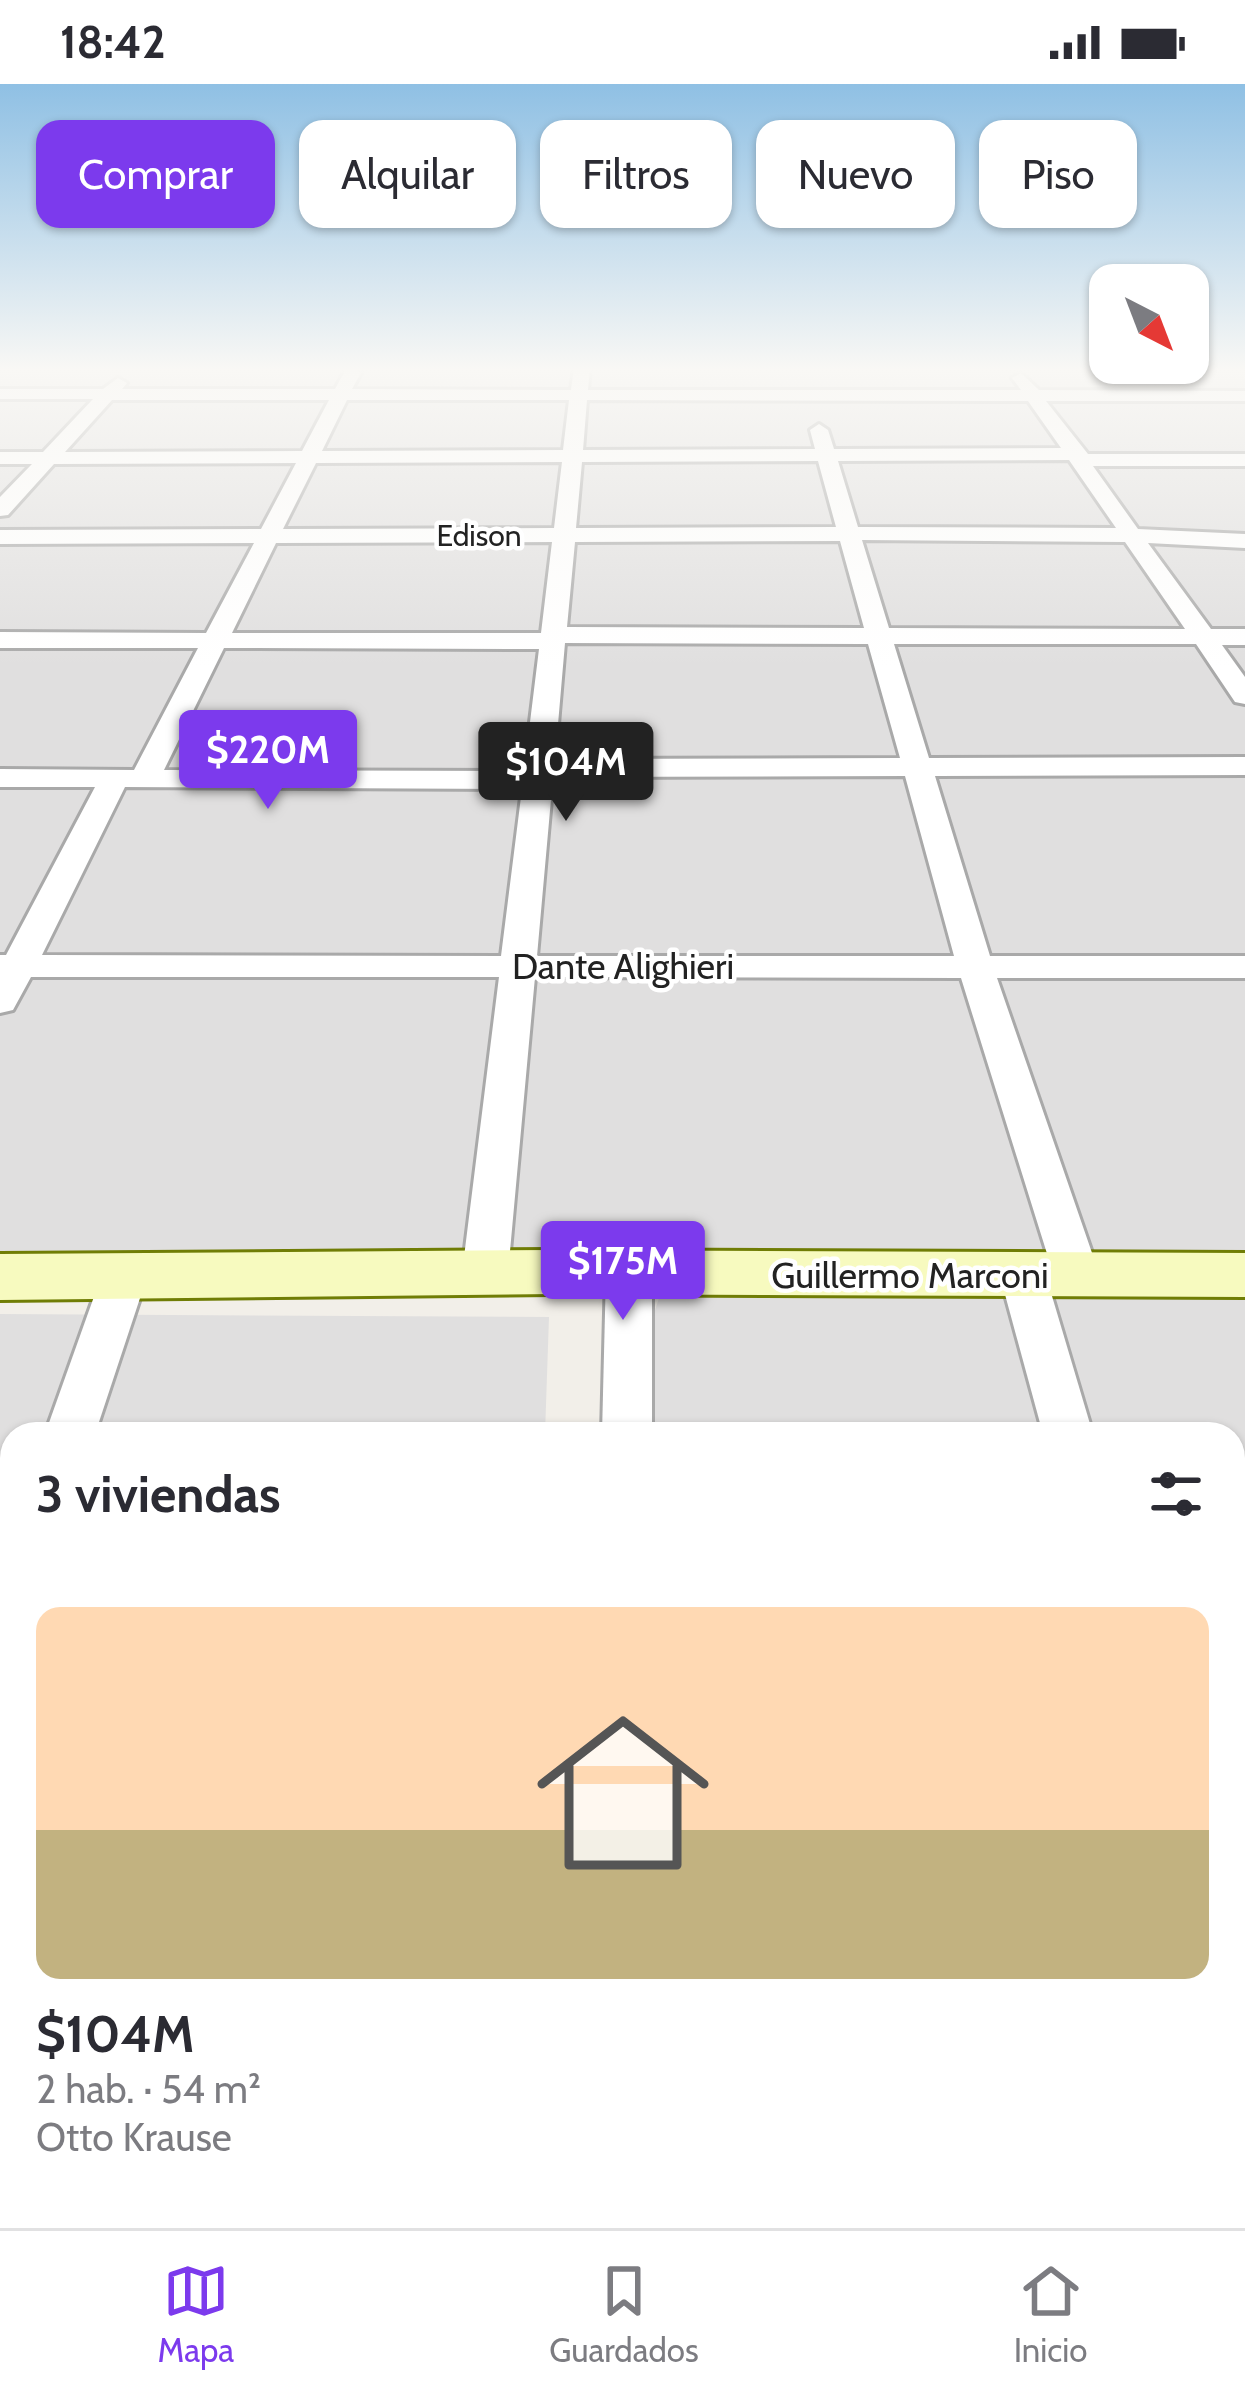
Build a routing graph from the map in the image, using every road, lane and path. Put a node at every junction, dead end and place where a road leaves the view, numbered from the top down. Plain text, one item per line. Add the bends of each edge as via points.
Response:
1 (39, 467) edge
2 (304, 467) edge
3 (572, 467) edge
4 (830, 467) edge
5 (1087, 467) edge
6 (0, 510) edge
7 (848, 532) junction
8 (565, 535) junction
9 (0, 537) edge
10 (267, 537) junction
11 (1133, 538) junction
12 (1245, 541) edge
13 (881, 634) junction
14 (1202, 636) junction
15 (1245, 637) edge
16 (553, 638) junction
17 (0, 640) edge
18 (214, 640) junction
19 (1245, 696) edge
20 (917, 766) junction
21 (1245, 766) edge
22 (537, 774) junction
23 (0, 778) edge
24 (129, 779) junction
25 (520, 965) junction
26 (10, 966) edge
27 (975, 966) junction
28 (1245, 967) edge
29 (0, 1001) edge
30 (484, 1273) junction
31 (629, 1273) junction
32 (1245, 1275) edge
33 (1050, 1276) junction
34 (0, 1277) edge
35 (124, 1277) junction
36 (74, 1422) edge
37 (627, 1422) edge
38 (1067, 1422) edge

1 - 6 street
2 - 10 street
3 - 8 street
4 - 7 street
5 - 11 street
7 - 8 street, Edison
7 - 11 street, Edison
7 - 13 street
8 - 10 street, Edison
8 - 16 street
9 - 10 street, Edison
10 - 18 street
11 - 12 street, Edison
11 - 14 street
13 - 14 street
13 - 16 street
13 - 20 street
14 - 15 street
14 - 19 street
16 - 18 street
16 - 22 street
17 - 18 street
18 - 24 street
20 - 21 street
20 - 22 street
20 - 27 street
22 - 24 street
22 - 25 street
23 - 24 street
24 - 26 street
25 - 26 street, Dante Alighieri
25 - 27 street, Dante Alighieri
25 - 30 street
26 - 29 street
27 - 28 street, Dante Alighieri
27 - 33 street
30 - 31 street, Guillermo Marconi
30 - 35 street, Guillermo Marconi
31 - 33 street, Guillermo Marconi
31 - 37 street
32 - 33 street, Guillermo Marconi
33 - 38 street
34 - 35 street, Guillermo Marconi
35 - 36 street

